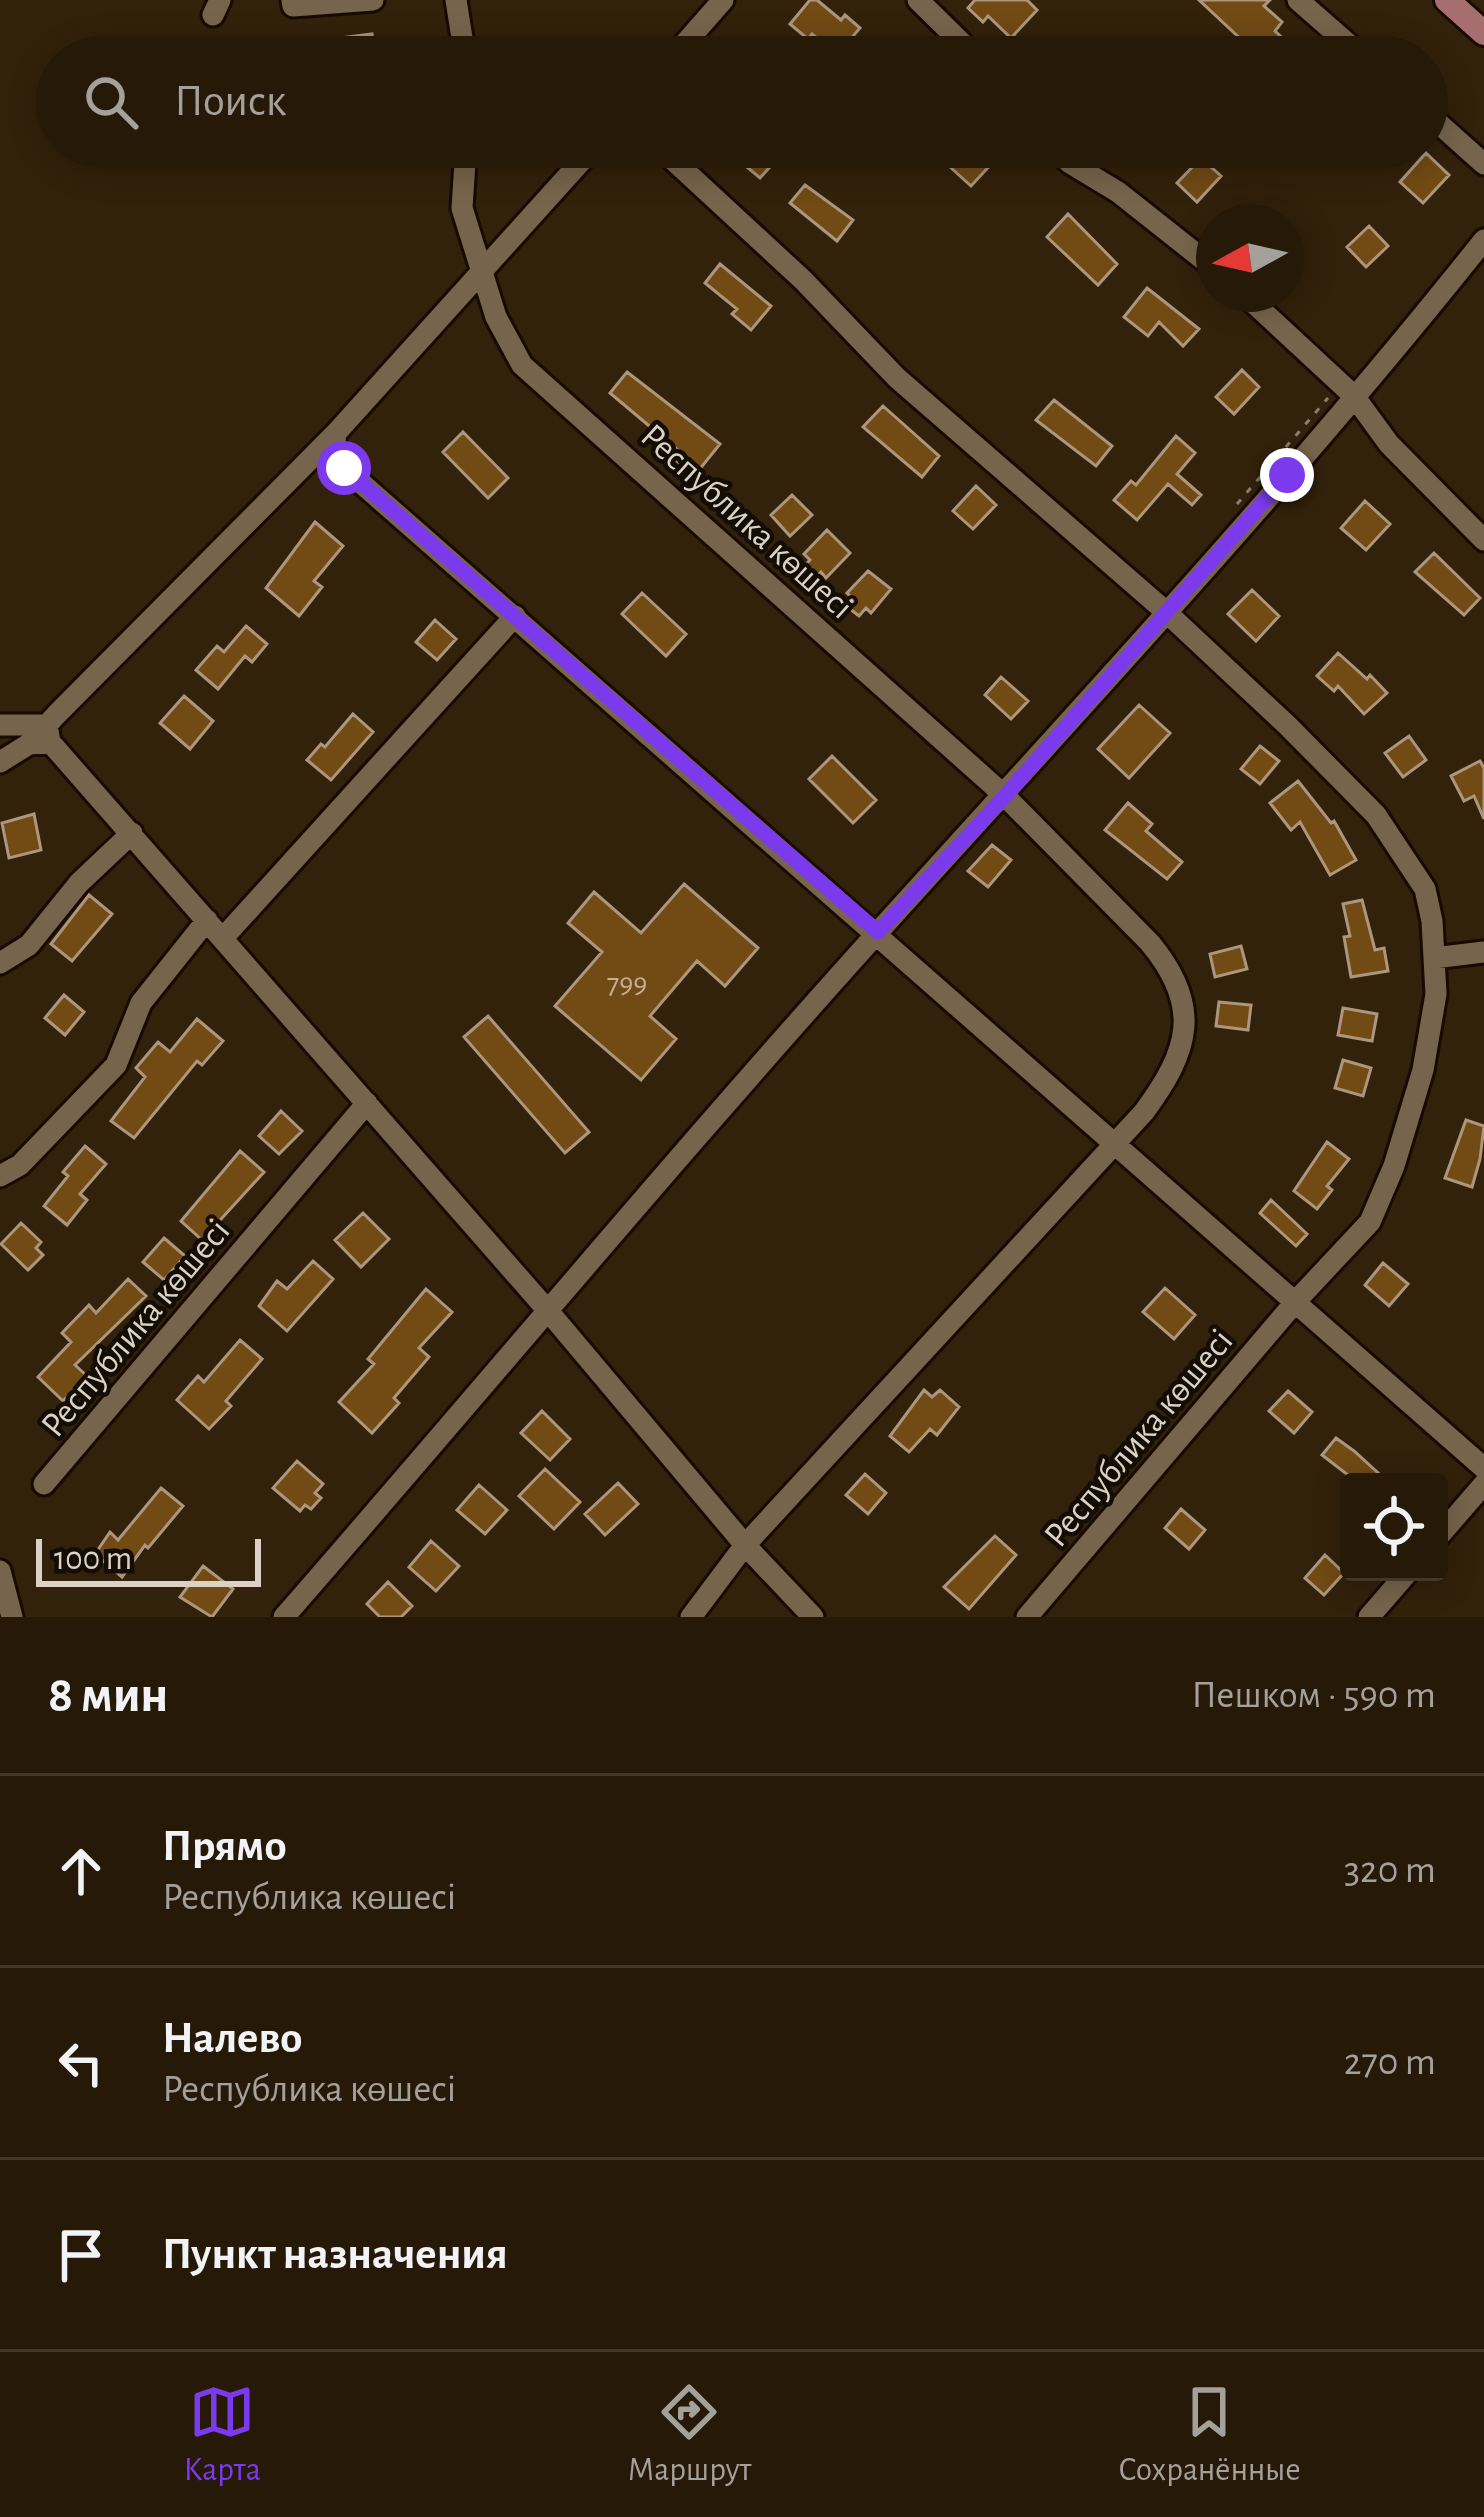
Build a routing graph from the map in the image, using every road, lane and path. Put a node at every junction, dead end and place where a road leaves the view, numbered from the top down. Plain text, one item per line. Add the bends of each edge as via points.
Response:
1 (292, 0) edge
2 (374, 0) edge
3 (456, 0) edge
4 (918, 0) edge
5 (1298, 0) edge
6 (1447, 0) edge
7 (715, 3) edge
8 (1484, 33) edge
9 (462, 36) edge
10 (689, 36) edge
11 (955, 36) edge
12 (1339, 36) edge
13 (1448, 132) edge
14 (1484, 164) edge
15 (465, 168) edge
16 (575, 168) edge
17 (682, 168) edge
18 (1078, 168) edge
19 (1484, 240) edge
20 (1196, 254) edge
21 (480, 271) junction
22 (1263, 312) edge
23 (1347, 390) junction
24 (335, 442) junction
25 (1231, 511) dead end
26 (1484, 540) edge
27 (1165, 611) junction
28 (515, 616) junction
29 (0, 725) edge
30 (49, 733) junction
31 (0, 762) edge
32 (1005, 796) junction
33 (132, 833) junction
34 (207, 920) junction
35 (878, 932) junction
36 (223, 938) junction
37 (1484, 952) edge
38 (1434, 958) junction
39 (0, 963) edge
40 (367, 1103) junction
41 (1116, 1146) junction
42 (0, 1176) edge
43 (1297, 1300) junction
44 (549, 1312) junction
45 (1484, 1468) edge
46 (44, 1484) dead end
47 (1484, 1484) edge
48 (1448, 1526) edge
49 (746, 1545) junction
50 (0, 1571) edge
51 (1400, 1581) edge
52 (12, 1617) edge
53 (284, 1617) edge
54 (692, 1617) edge
55 (813, 1617) edge
56 (1027, 1617) edge
57 (1369, 1617) edge

1 - 2 street via 293,7
3 - 9 street
4 - 11 street
5 - 12 street
6 - 8 main road
7 - 10 street
13 - 14 street
15 - 21 street, Республика көшесі via 462,208
16 - 21 street
17 - 27 street, Республика көшесі via 898,378
18 - 20 street
19 - 23 street
21 - 24 street
21 - 32 street, Республика көшесі via 522,365
22 - 23 street
23 - 25 path
23 - 26 street
23 - 27 street
24 - 28 street via 344,468
24 - 30 street
27 - 32 street
27 - 38 street, Республика көшесі via 1376,815 1426,889
28 - 35 street
28 - 36 street
29 - 30 street
30 - 31 street
30 - 33 street
32 - 35 street
32 - 41 street, Республика көшесі via 1150,943 1180,992 1178,1061
33 - 34 street
33 - 39 street via 28,945
34 - 36 street
34 - 42 street via 141,1003 116,1064
35 - 41 street
35 - 44 street
36 - 40 street
37 - 38 street
38 - 43 street, Республика көшесі via 1423,1070 1394,1166 1370,1222
40 - 44 street
40 - 46 street, Республика көшесі
41 - 43 street
41 - 49 street, Республика көшесі
43 - 45 street
43 - 56 street, Республика көшесі
44 - 49 street
44 - 53 street
47 - 48 street
49 - 54 street, Республика көшесі
49 - 55 street
50 - 52 street
51 - 57 street

